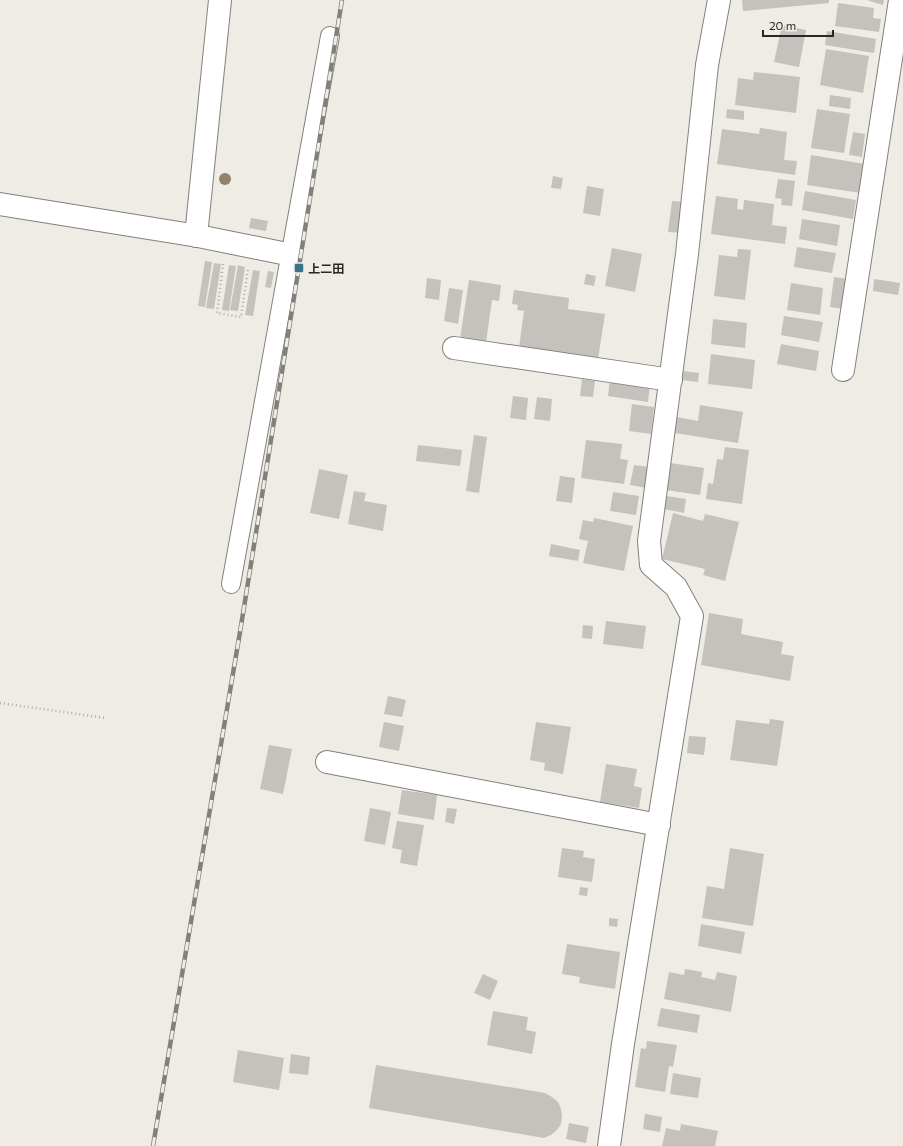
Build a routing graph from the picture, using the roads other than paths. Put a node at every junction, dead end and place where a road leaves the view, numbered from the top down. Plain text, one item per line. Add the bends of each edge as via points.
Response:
1 (220, 0) edge
2 (720, 0) edge
3 (900, 0) edge
4 (330, 36) dead end
5 (0, 204) edge
6 (196, 236) junction
7 (282, 253) dead end
8 (454, 348) dead end
9 (843, 370) dead end
10 (671, 380) junction
11 (231, 584) dead end
12 (327, 762) dead end
13 (659, 825) junction
14 (609, 1146) edge

1 - 6 street
2 - 10 street via 707,65
3 - 9 street
4 - 11 street
5 - 6 street
6 - 7 street
8 - 10 street
10 - 13 street via 649,541 651,565 676,587 692,616
12 - 13 street
13 - 14 street

